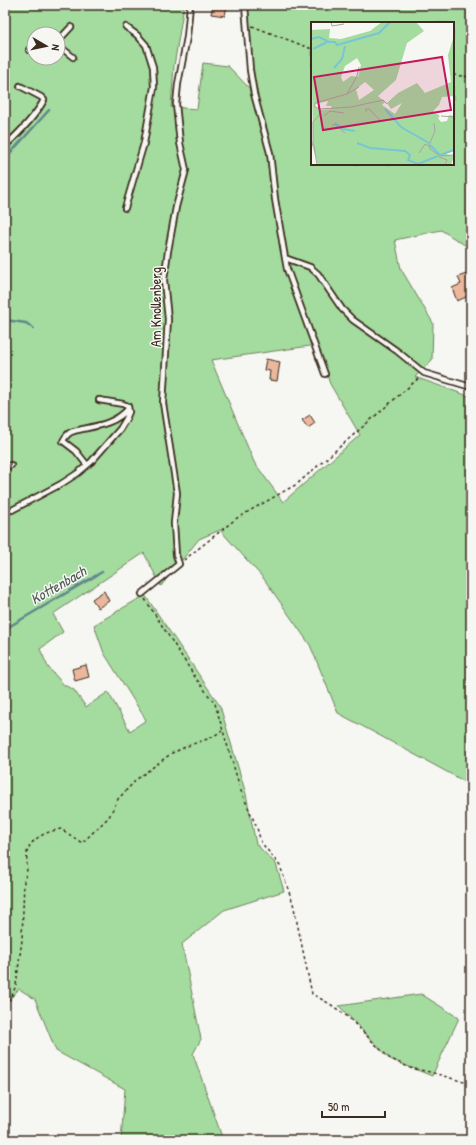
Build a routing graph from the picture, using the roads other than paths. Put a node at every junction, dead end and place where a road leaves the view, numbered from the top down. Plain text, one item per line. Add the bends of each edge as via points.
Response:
1 (190, 5) edge
2 (245, 5) edge
3 (71, 27) dead end
4 (126, 27) dead end
5 (66, 32) edge
6 (66, 51) edge
7 (73, 57) dead end
8 (20, 86) dead end
9 (5, 146) edge
10 (125, 208) dead end
11 (285, 258) junction
12 (325, 374) dead end
13 (471, 387) edge
14 (99, 400) dead end
15 (128, 409) junction
16 (11, 465) dead end
17 (88, 465) junction
18 (5, 467) edge
19 (12, 510) dead end
20 (142, 594) road end

1 - 20 lane, Am Knollenberg via 176,104 186,170 176,207 164,280 168,319 163,403 177,493 174,523 179,564
2 - 11 lane via 250,70 270,153
3 - 5 lane
4 - 10 lane via 146,45 153,67 154,87 144,143
6 - 7 lane
8 - 9 lane via 44,100
11 - 12 lane
11 - 13 lane via 310,267 353,320 424,373
14 - 15 lane via 123,404 128,406
15 - 17 lane via 126,420 120,430
15 - 17 lane via 111,422 73,431 66,436 63,441
16 - 18 lane
17 - 19 lane via 61,484

